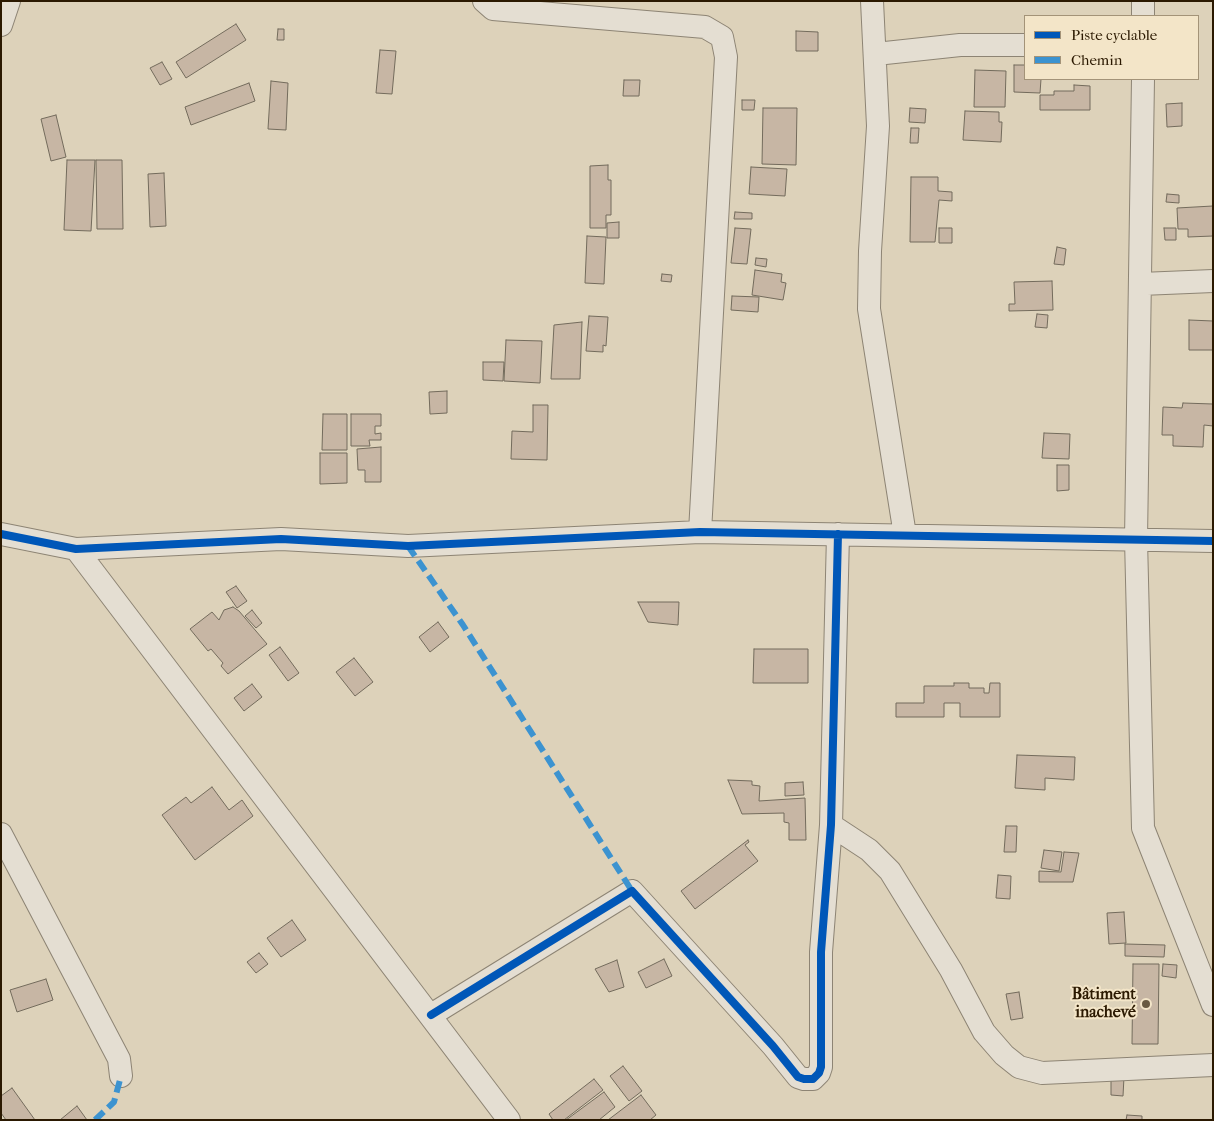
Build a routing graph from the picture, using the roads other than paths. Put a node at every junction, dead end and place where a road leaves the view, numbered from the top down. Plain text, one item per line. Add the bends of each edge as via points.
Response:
1 (10, 1) edge
2 (484, 1) edge
3 (872, 1) edge
4 (1143, 1) edge
5 (1143, 15) edge
6 (1, 25) edge
7 (1024, 45) edge
8 (876, 54) junction
9 (1143, 80) edge
10 (1213, 280) edge
11 (1141, 284) junction
12 (700, 532) junction
13 (1, 534) edge
14 (838, 534) junction
15 (905, 535) junction
16 (1136, 539) junction
17 (1213, 540) edge
18 (76, 549) junction
19 (831, 825) junction
20 (1, 834) edge
21 (1205, 961) edge
22 (1213, 1005) edge
23 (430, 1015) junction
24 (1213, 1065) edge
25 (121, 1076) dead end
26 (509, 1120) edge

1 - 6 street
2 - 12 street via 493,8 705,27 722,37 726,57
3 - 8 street
4 - 5 street
7 - 8 street via 960,45
8 - 15 street via 878,126 869,309
9 - 11 street
10 - 11 street
11 - 16 street
12 - 14 street
12 - 18 street via 408,546 281,539
13 - 18 street
14 - 15 street
14 - 19 street
15 - 16 street
16 - 17 street
16 - 21 street via 1143,828
18 - 23 street
19 - 23 street via 821,952 821,1066 813,1079 798,1076 632,891
19 - 24 street via 870,850 890,871 951,970 984,1032 1019,1067 1042,1073
20 - 25 street via 119,1059
21 - 22 street
23 - 26 street

